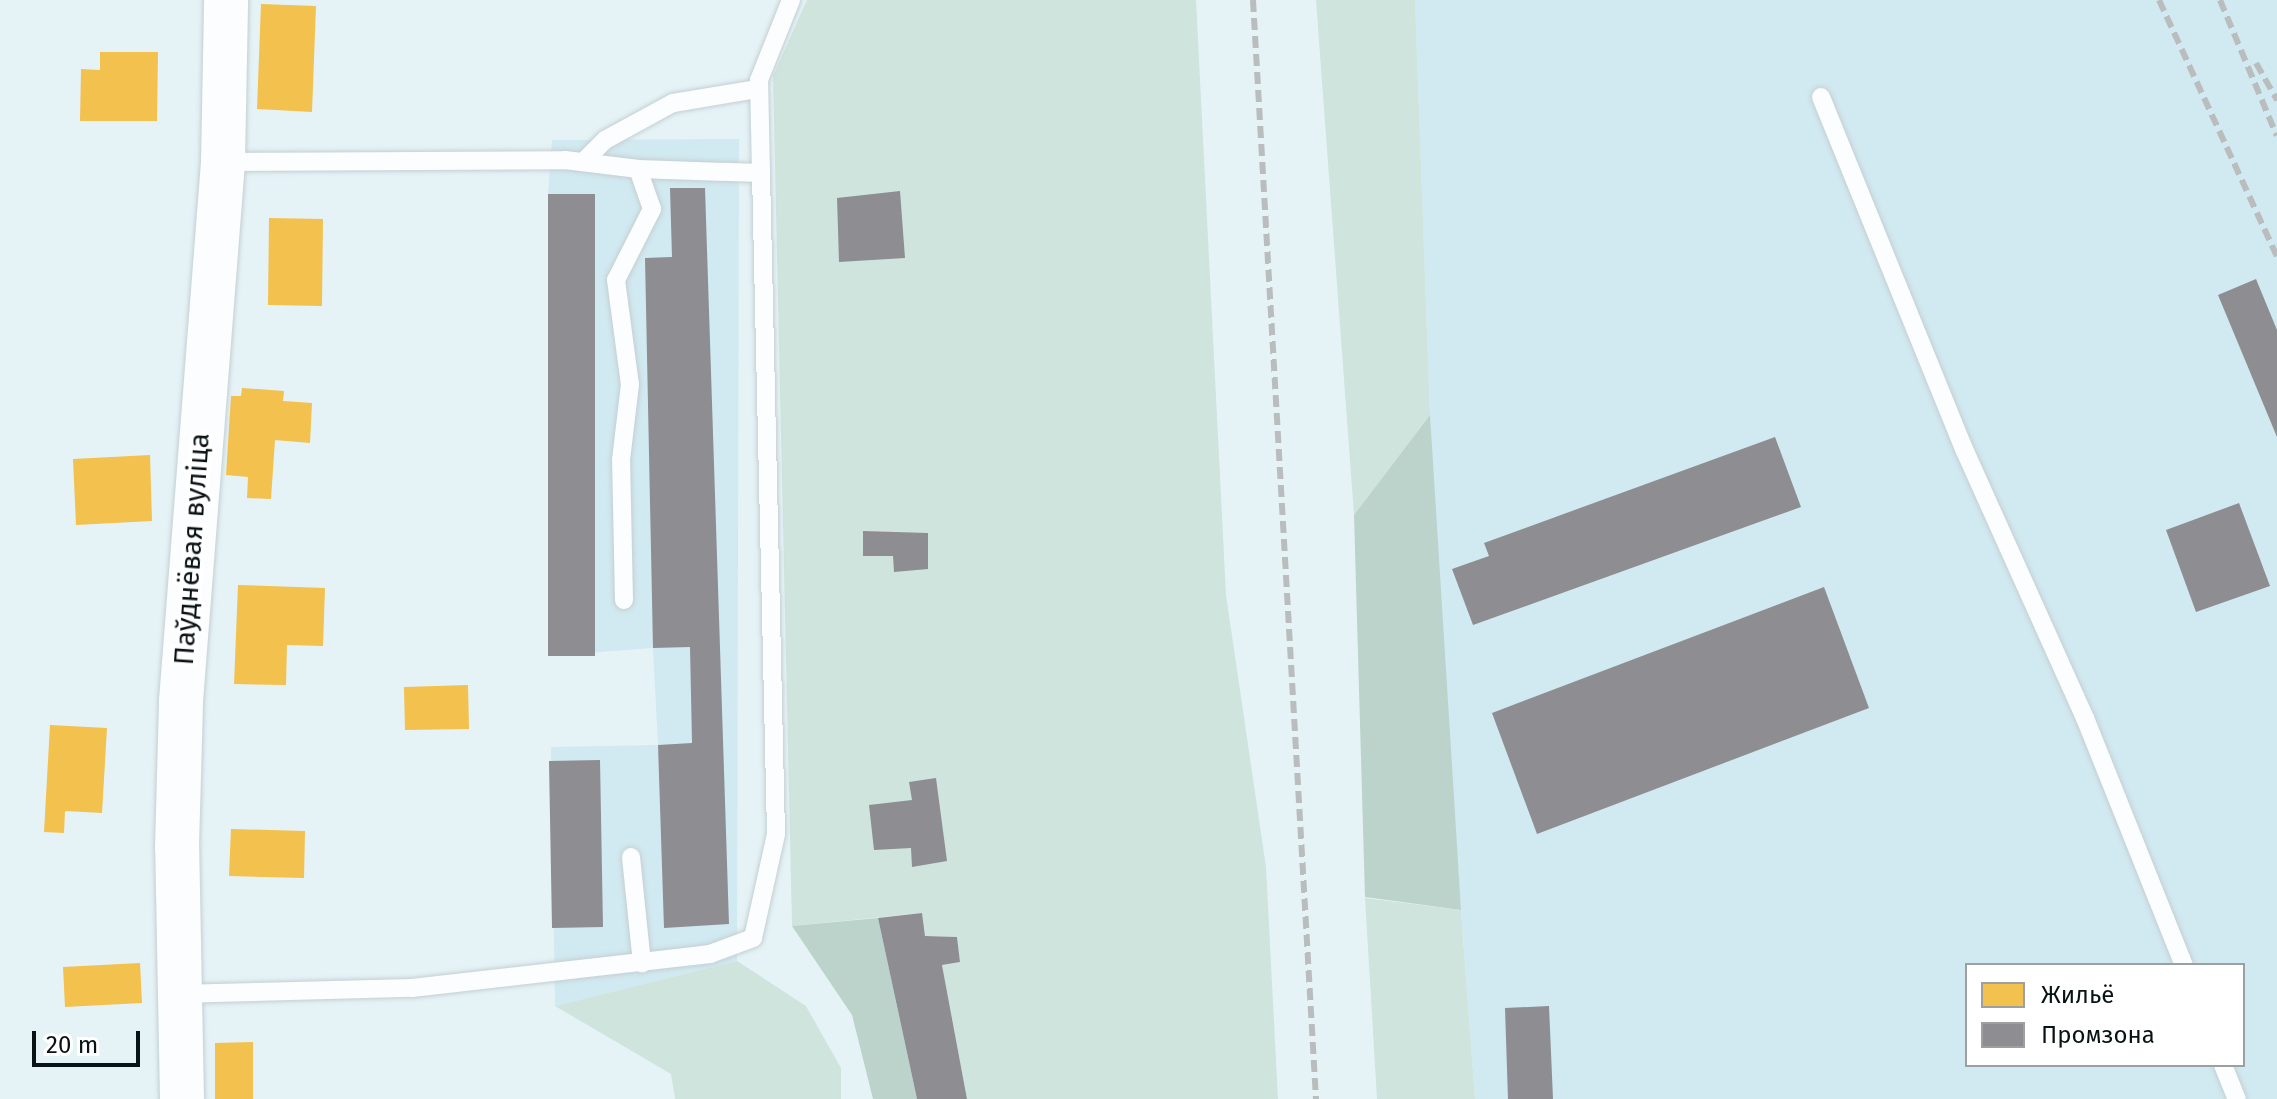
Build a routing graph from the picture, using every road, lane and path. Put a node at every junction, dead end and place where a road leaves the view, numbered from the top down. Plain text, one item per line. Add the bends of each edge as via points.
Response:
1 (226, 0) edge
2 (791, 0) edge
3 (758, 89) junction
4 (1821, 97) dead end
5 (584, 161) junction
6 (223, 162) junction
7 (638, 169) junction
8 (761, 173) junction
9 (624, 600) dead end
10 (631, 857) dead end
11 (642, 963) junction
12 (2183, 963) edge
13 (178, 994) junction
14 (2224, 1067) edge
15 (182, 1099) edge
16 (2237, 1099) edge

1 - 6 street, Паўднёвая вуліца
2 - 3 lane
3 - 5 lane via 673,103 605,140
3 - 8 lane
4 - 12 lane
5 - 6 lane
5 - 7 lane
6 - 13 street, Паўднёвая вуліца via 181,701
7 - 8 lane
7 - 9 lane via 652,209 616,280 630,385 621,460
8 - 11 lane via 776,834 753,938 710,954
10 - 11 lane
11 - 13 lane via 412,988
13 - 15 street, Паўднёвая вуліца
14 - 16 lane

